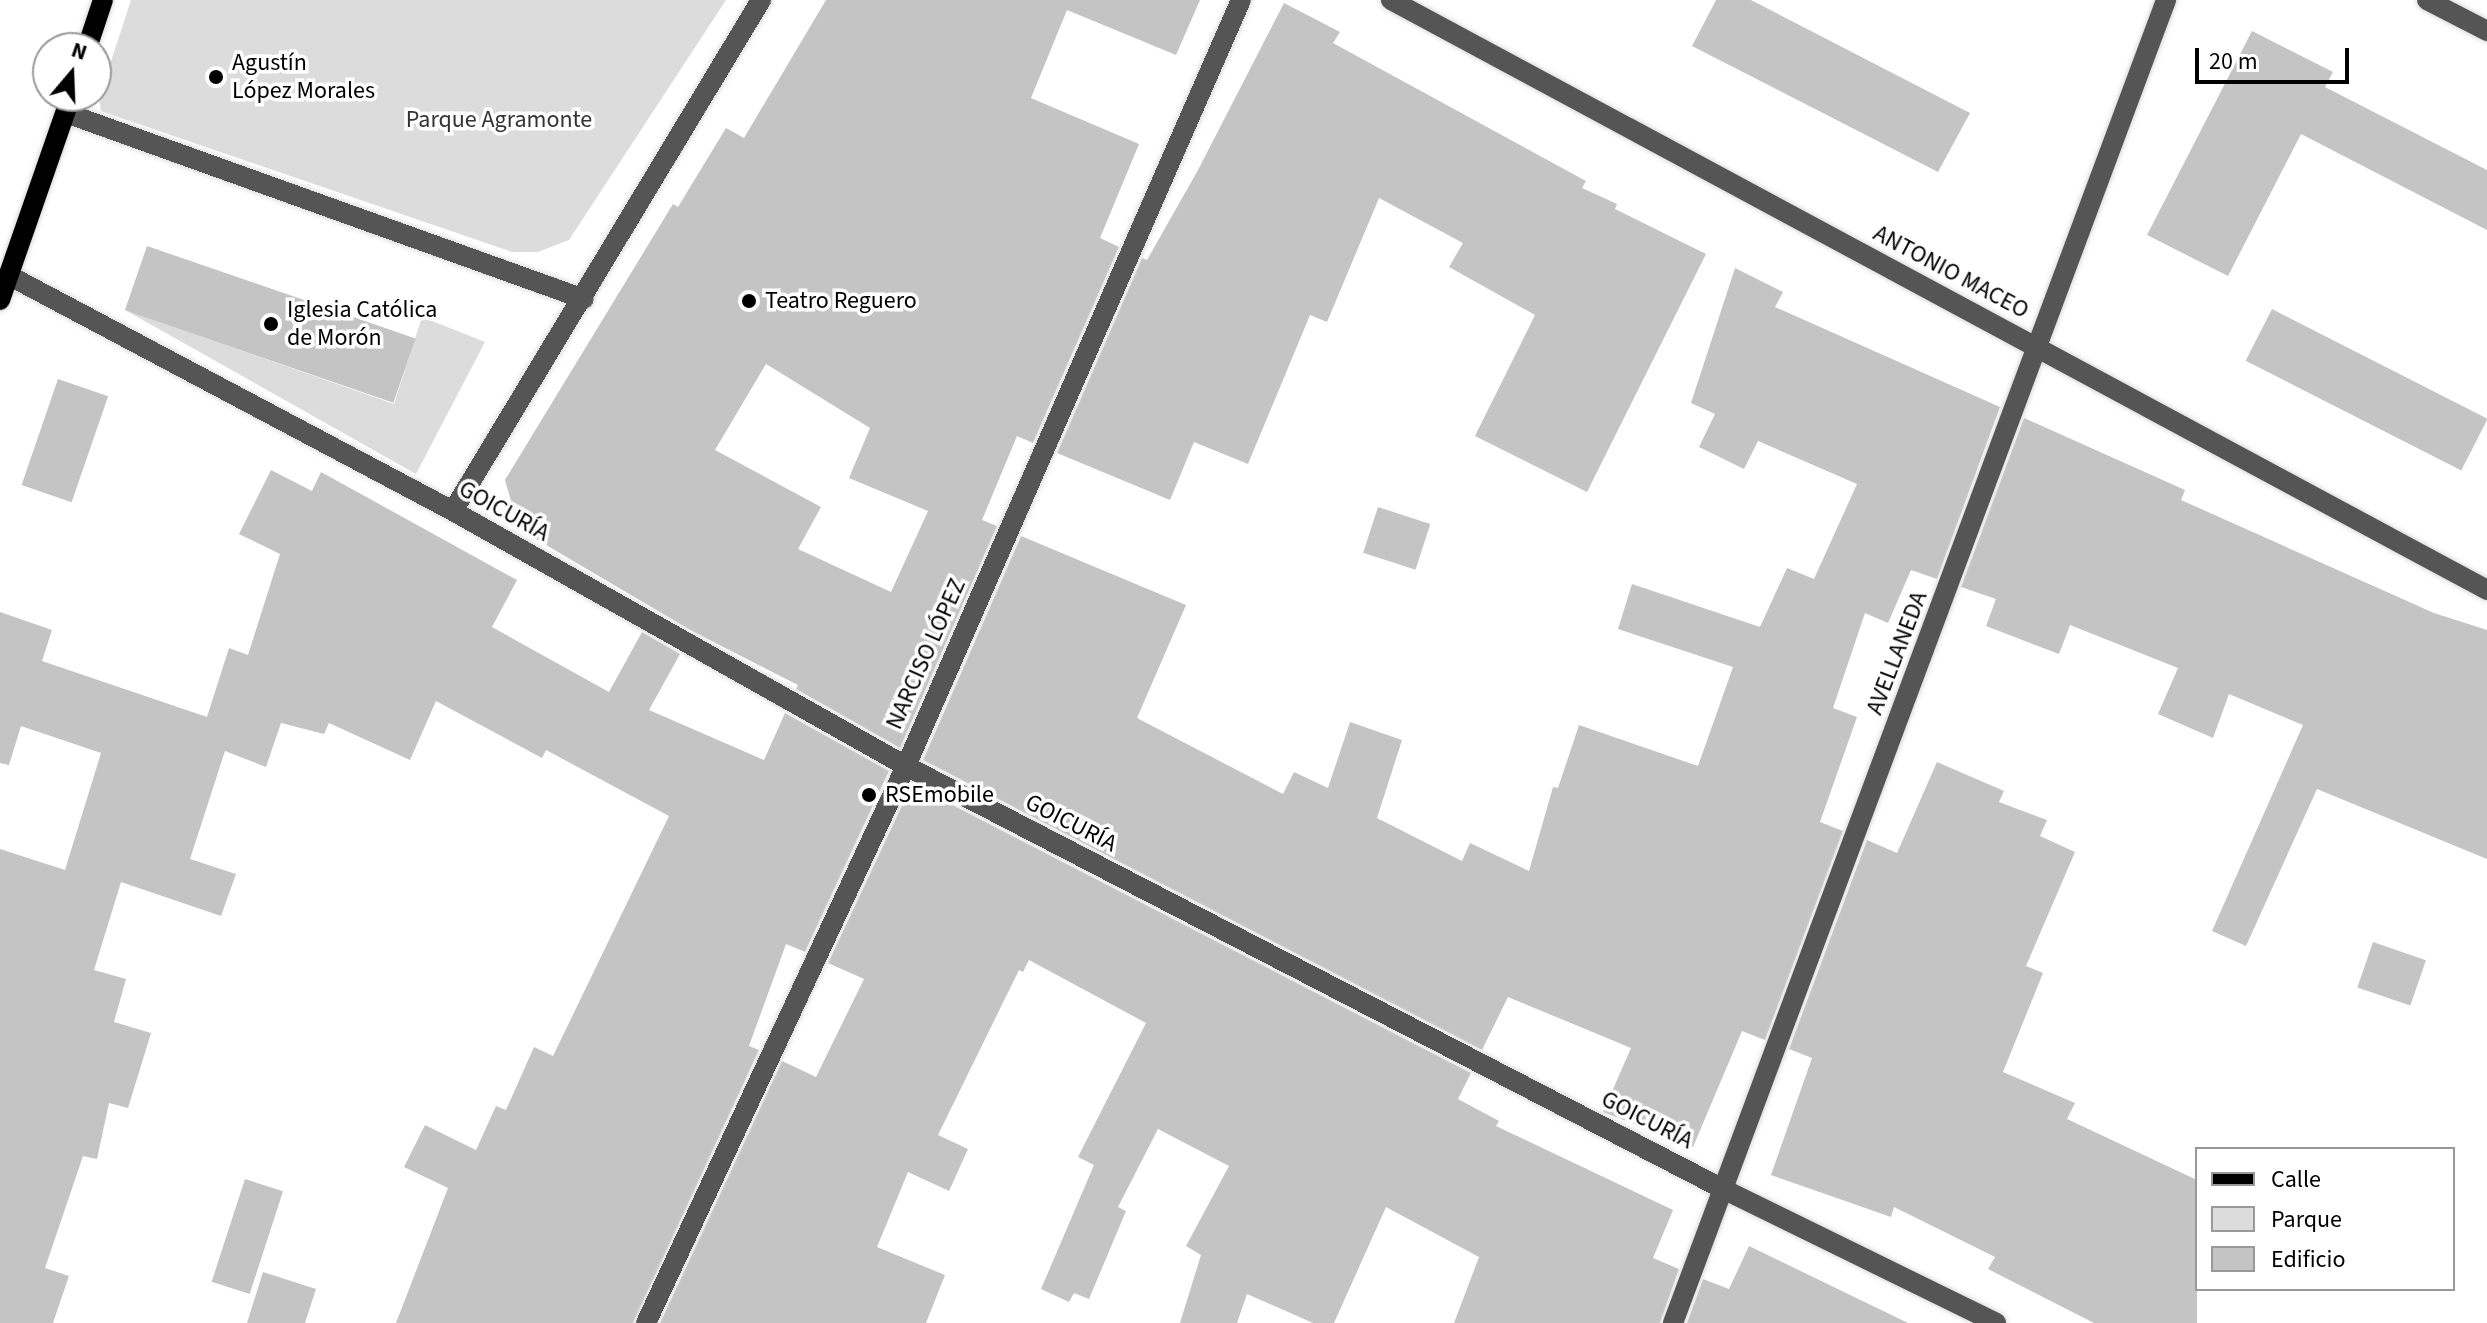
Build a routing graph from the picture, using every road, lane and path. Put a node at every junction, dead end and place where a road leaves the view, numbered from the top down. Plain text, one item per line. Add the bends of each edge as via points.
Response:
1 (103, 0) edge
2 (761, 0) edge
3 (1241, 0) edge
4 (1391, 0) edge
5 (2166, 0) edge
6 (2427, 0) edge
7 (2487, 31) edge
8 (92, 32) edge
9 (66, 112) edge
10 (87, 112) edge
11 (8, 275) junction
12 (584, 299) junction
13 (0, 300) edge
14 (2039, 349) junction
15 (453, 511) junction
16 (2487, 590) edge
17 (906, 766) junction
18 (1723, 1189) junction
19 (646, 1323) edge
20 (1673, 1323) edge
21 (1996, 1323) edge

1 - 8 main road
2 - 12 street
3 - 17 street, NARCISO LÓPEZ
4 - 14 street, ANTONIO MACEO
5 - 14 street, AVELLANEDA
6 - 7 street
9 - 11 main road
10 - 12 street
11 - 13 main road
11 - 15 street, GOICURÍA
12 - 15 street
14 - 16 street, ANTONIO MACEO
14 - 18 street, AVELLANEDA
15 - 17 street, GOICURÍA
17 - 18 street, GOICURÍA
17 - 19 street, NARCISO LÓPEZ
18 - 20 street, AVELLANEDA
18 - 21 street, GOICURÍA

